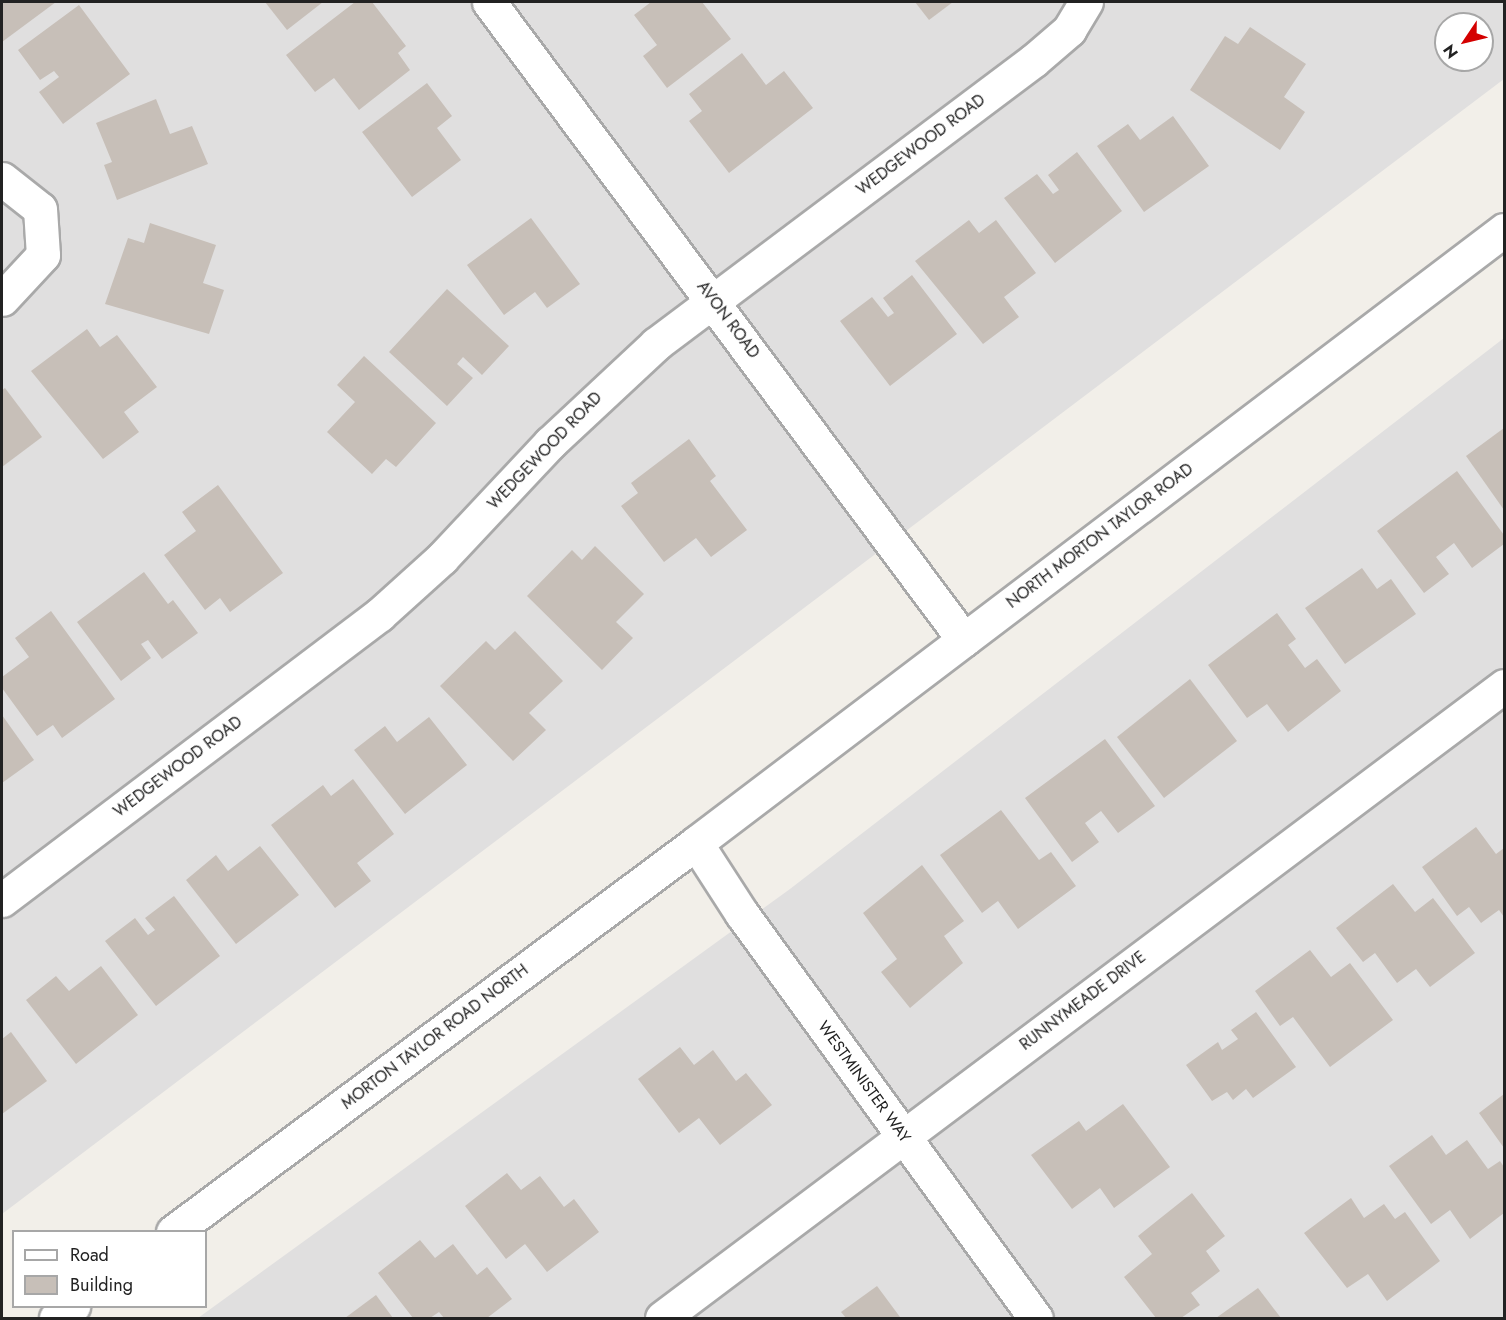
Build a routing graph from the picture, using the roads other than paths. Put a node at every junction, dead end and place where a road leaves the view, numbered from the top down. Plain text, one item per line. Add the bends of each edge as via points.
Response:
1 (489, 2) edge
2 (1086, 2) edge
3 (2, 179) edge
4 (1504, 230) edge
5 (2, 299) edge
6 (714, 300) junction
7 (964, 640) junction
8 (1504, 686) edge
9 (696, 843) junction
10 (2, 900) edge
11 (903, 1135) junction
12 (176, 1230) edge
13 (70, 1308) edge
14 (56, 1318) edge
15 (663, 1318) edge
16 (1036, 1318) edge

1 - 6 street, AVON ROAD
2 - 6 street, WEDGEWOOD ROAD via 1069,30 1033,61
3 - 5 street via 40,209 43,255
4 - 7 street, NORTH MORTON TAYLOR ROAD
6 - 7 street, AVON ROAD
6 - 10 street, WEDGEWOOD ROAD via 602,392 442,558 379,615
7 - 9 street, NORTH MORTON TAYLOR ROAD
8 - 11 street, RUNNYMEADE DRIVE
9 - 11 street, WESTMINISTER WAY via 742,914
9 - 12 street, MORTON TAYLOR ROAD NORTH
11 - 15 street, RUNNYMEADE DRIVE
11 - 16 street, WESTMINISTER WAY
13 - 14 street

